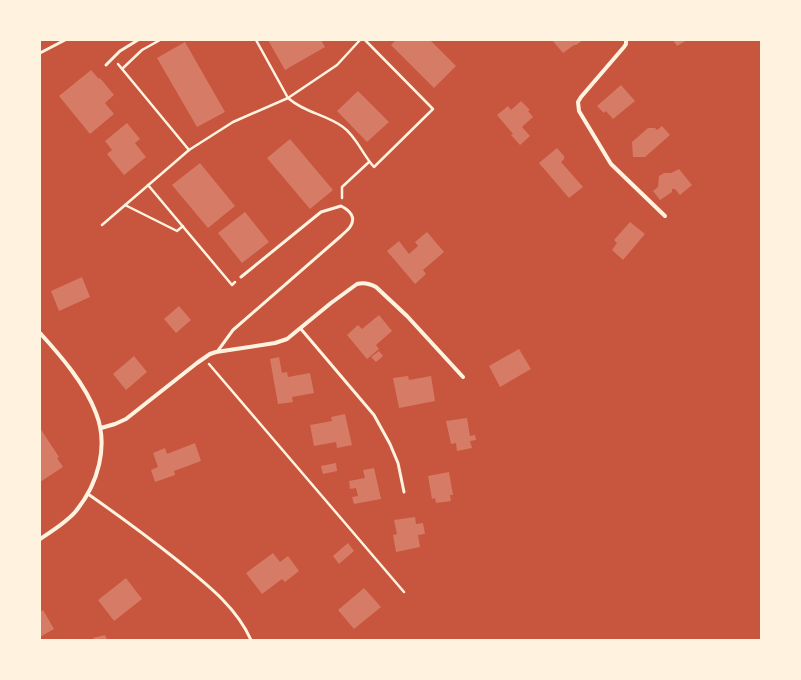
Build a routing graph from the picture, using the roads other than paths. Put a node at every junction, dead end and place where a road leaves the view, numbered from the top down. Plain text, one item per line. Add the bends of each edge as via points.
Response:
1 (65, 40) edge
2 (138, 40) edge
3 (626, 40) edge
4 (40, 53) edge
5 (106, 65) dead end
6 (665, 216) dead end
7 (241, 277) road end
8 (301, 329) junction
9 (40, 333) edge
10 (216, 352) junction
11 (464, 377) dead end
12 (101, 428) junction
13 (404, 492) dead end
14 (88, 494) junction
15 (40, 539) edge
16 (251, 640) edge

1 - 4 lane
2 - 5 lane via 124,48
3 - 6 street via 624,47 581,97 578,102 579,112 611,164
7 - 10 lane via 321,212 341,206 349,210 353,218 351,226 233,330
8 - 10 street via 283,341
8 - 11 street via 357,284 371,284 407,316
8 - 13 lane via 374,415 398,463
9 - 12 street via 81,385 97,414
10 - 12 street via 204,358 126,418
12 - 14 street via 101,454 97,473
14 - 15 street via 76,511
14 - 16 lane via 127,521 212,588 238,617

